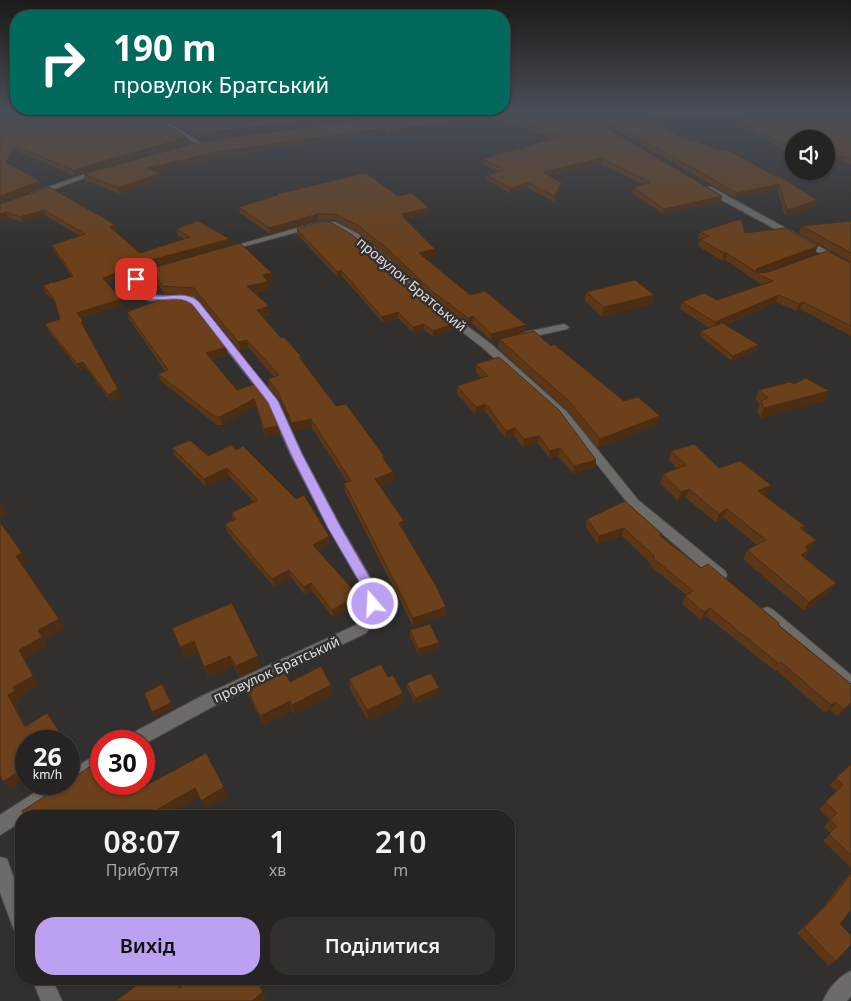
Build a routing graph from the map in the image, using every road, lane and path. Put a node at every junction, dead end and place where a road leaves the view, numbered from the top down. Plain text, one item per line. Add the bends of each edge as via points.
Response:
1 (104, 170) edge
2 (702, 185) edge
3 (31, 194) edge
4 (212, 254) edge
5 (175, 265) edge
6 (851, 267) edge
7 (564, 327) dead end
8 (487, 346) junction
9 (726, 580) edge
10 (756, 604) edge
11 (851, 684) edge
12 (154, 730) edge
13 (46, 795) edge
14 (24, 810) edge
15 (15, 816) edge
16 (0, 826) edge
17 (0, 866) edge
18 (15, 906) edge
19 (851, 981) edge
20 (45, 985) edge
21 (52, 1001) edge
22 (833, 1001) edge

1 - 3 street
2 - 6 street via 821,255
4 - 8 street, провулок Братський via 309,226 332,224 355,236 386,260 428,301
5 - 12 street, провулок Братський via 136,279 135,288 149,298 191,299 273,401 334,528 372,592 373,604 372,616 361,629
7 - 8 street
8 - 9 street, провулок Братський via 563,414 634,502
10 - 11 street
13 - 14 street
15 - 16 street
17 - 18 street
19 - 22 street
20 - 21 street

